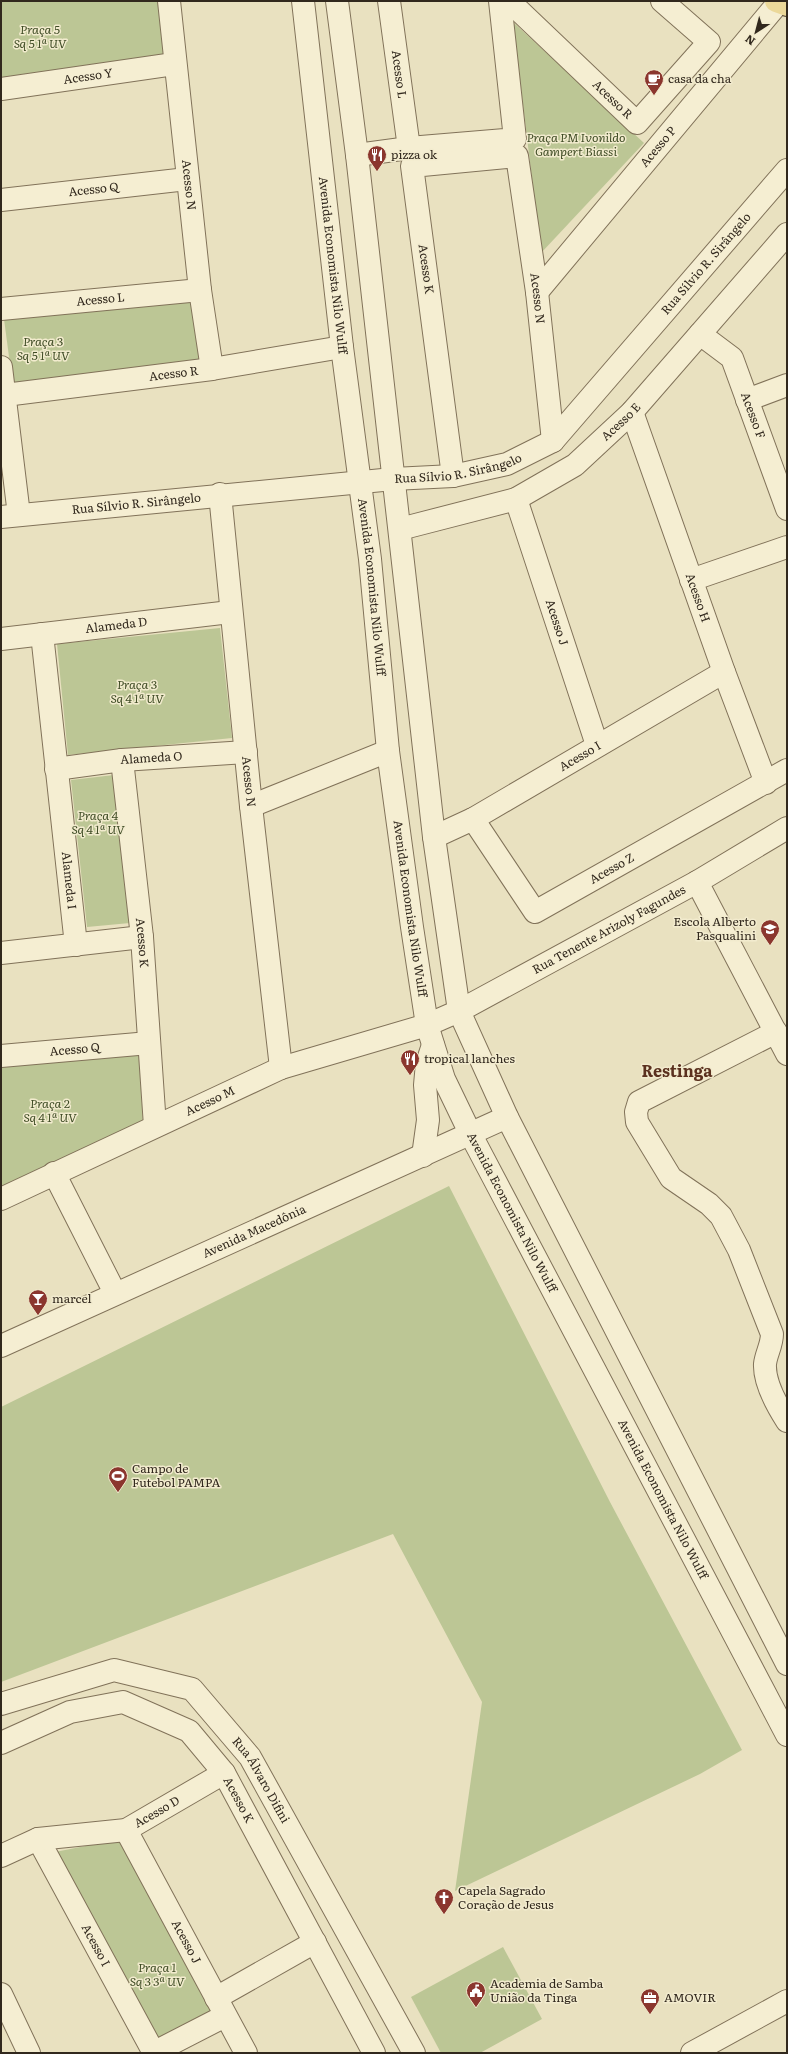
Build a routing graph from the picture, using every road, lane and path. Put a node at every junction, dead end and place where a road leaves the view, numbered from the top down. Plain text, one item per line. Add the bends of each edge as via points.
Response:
1 (168, 1) edge
2 (303, 1) edge
3 (337, 1) edge
4 (390, 1) edge
5 (500, 1) edge
6 (509, 1) edge
7 (662, 1) edge
8 (781, 3) edge
9 (174, 64) junction
10 (1, 88) edge
11 (409, 148) junction
12 (516, 148) junction
13 (357, 155) junction
14 (787, 170) edge
15 (187, 179) junction
16 (1, 200) edge
17 (787, 234) edge
18 (200, 290) junction
19 (537, 292) junction
20 (1, 309) edge
21 (700, 334) junction
22 (342, 347) junction
23 (1, 367) edge
24 (212, 369) junction
25 (787, 385) edge
26 (5, 395) junction
27 (747, 400) junction
28 (632, 412) junction
29 (553, 441) junction
30 (453, 476) junction
31 (393, 478) junction
32 (360, 482) junction
33 (220, 494) junction
34 (516, 499) junction
35 (786, 504) edge
36 (10, 516) edge
37 (400, 529) junction
38 (787, 547) edge
39 (691, 580) junction
40 (230, 612) junction
41 (42, 634) junction
42 (1, 639) edge
43 (724, 672) junction
44 (597, 745) junction
45 (388, 751) junction
46 (246, 752) junction
47 (122, 760) junction
48 (56, 769) junction
49 (787, 770) edge
50 (766, 783) junction
51 (251, 806) junction
52 (473, 819) junction
53 (787, 828) edge
54 (434, 837) junction
55 (697, 882) junction
56 (142, 937) junction
57 (76, 945) junction
58 (1, 953) edge
59 (459, 1011) junction
60 (776, 1032) junction
61 (430, 1035) junction
62 (149, 1043) junction
63 (787, 1054) edge
64 (1, 1056) edge
65 (281, 1068) junction
66 (507, 1117) junction
67 (155, 1126) junction
68 (471, 1135) junction
69 (423, 1156) junction
70 (54, 1173) junction
71 (1, 1199) edge
72 (115, 1293) junction
73 (1, 1346) edge
74 (787, 1421) edge
75 (787, 1664) edge
76 (1, 1704) edge
77 (787, 1735) edge
78 (1, 1743) edge
79 (224, 1773) junction
80 (126, 1830) junction
81 (38, 1839) junction
82 (1, 1856) edge
83 (315, 1942) junction
84 (1, 1994) edge
85 (787, 2001) edge
86 (220, 2007) junction
87 (29, 2053) edge
88 (154, 2053) edge
89 (246, 2053) edge
90 (374, 2053) edge
91 (414, 2053) edge
92 (692, 2053) edge

1 - 9 street, Acesso N
2 - 22 street, Avenida Economista Nilo Wulff
3 - 13 street
4 - 11 street, Acesso L
5 - 12 street
6 - 7 street, Acesso R via 637,123 709,42
8 - 19 street, Acesso P
9 - 10 street, Acesso Y
9 - 15 street, Acesso N
11 - 12 street
11 - 13 street
12 - 19 street, Acesso N
12 - 30 street, Acesso K via 412,166
13 - 31 street
14 - 29 street, Rua Sílvio R. Sirângelo
15 - 16 street, Acesso Q
15 - 18 street, Acesso N
17 - 21 street, Acesso E
18 - 20 street, Acesso L
18 - 24 street, Acesso N
19 - 29 street, Acesso N
21 - 27 street, Acesso F via 732,358
21 - 28 street, Acesso E
22 - 24 street, Acesso R
22 - 32 street, Avenida Economista Nilo Wulff
23 - 26 street
24 - 26 street, Acesso R
25 - 27 street
26 - 36 street
27 - 35 street, Acesso F
28 - 34 street, Acesso E via 575,465
28 - 39 street, Acesso H
29 - 30 street, Rua Sílvio R. Sirângelo via 507,464
30 - 31 street, Rua Sílvio R. Sirângelo
31 - 32 street, Rua Sílvio R. Sirângelo
31 - 37 street
32 - 33 street, Rua Sílvio R. Sirângelo
32 - 45 street, Avenida Economista Nilo Wulff
33 - 36 street, Rua Sílvio R. Sirângelo
33 - 40 street, Acesso N
34 - 37 street, Acesso E
34 - 44 street, Acesso J
37 - 54 street
38 - 39 street
39 - 43 street, Acesso H
40 - 41 street, Alameda D
40 - 46 street, Acesso N
41 - 42 street, Alameda D
41 - 48 street
43 - 44 street, Acesso I
43 - 50 street, Acesso H
44 - 52 street, Acesso I
45 - 51 street
45 - 61 street, Avenida Economista Nilo Wulff
46 - 47 street, Alameda O
46 - 51 street, Acesso N
47 - 48 street, Alameda O
47 - 56 street, Acesso K
48 - 57 street, Alameda I
49 - 50 street, Acesso Z
50 - 52 street, Acesso Z via 535,912
51 - 65 street, Acesso N
52 - 54 street, Acesso I
53 - 55 street, Rua Tenente Arizoly Fagundes
54 - 59 street
55 - 59 street, Rua Tenente Arizoly Fagundes
55 - 60 street
56 - 57 street
56 - 62 street, Acesso K
57 - 58 street
59 - 61 street, Rua Tenente Arizoly Fagundes
59 - 66 street
60 - 63 street
60 - 74 street via 639,1102 636,1112 637,1122 671,1178 709,1204 721,1216 739,1250 772,1334 772,1344 765,1364 772,1396
61 - 65 street, Acesso M
61 - 68 street, Avenida Economista Nilo Wulff via 444,1079
61 - 69 street via 425,1085 428,1120
62 - 64 street, Acesso Q
62 - 67 street, Acesso K
65 - 67 street, Acesso M
66 - 68 street, Avenida Macedônia
66 - 75 street
67 - 70 street, Acesso M
68 - 69 street, Avenida Macedônia
68 - 77 street, Avenida Economista Nilo Wulff
69 - 72 street, Avenida Macedônia
70 - 71 street, Acesso M
70 - 72 street
72 - 73 street, Avenida Macedônia
76 - 91 street, Rua Álvaro Difini via 114,1670 192,1689 250,1757
78 - 79 street, Acesso K via 70,1712 123,1702 189,1731
79 - 80 street, Acesso D
79 - 83 street, Acesso K
80 - 81 street, Acesso D
80 - 86 street, Acesso J
81 - 82 street
81 - 88 street, Acesso I
83 - 86 street
83 - 90 street, Acesso K
84 - 87 street
85 - 92 street
86 - 88 street
86 - 89 street, Acesso J

